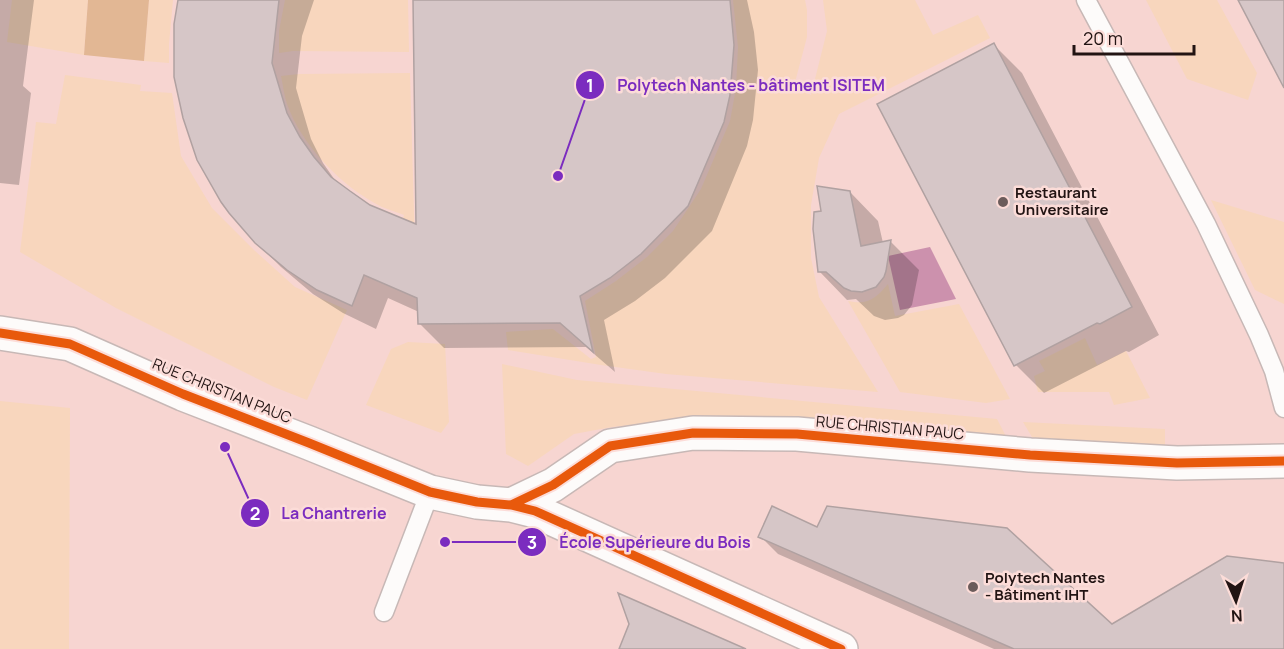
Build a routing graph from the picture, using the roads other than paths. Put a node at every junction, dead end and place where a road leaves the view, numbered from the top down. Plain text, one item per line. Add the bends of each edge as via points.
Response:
1 (1086, 0) edge
2 (0, 333) edge
3 (1284, 408) edge
4 (1284, 460) edge
5 (430, 492) junction
6 (511, 505) junction
7 (384, 612) dead end
8 (841, 649) edge

1 - 3 lane via 1245,304 1270,362
2 - 5 street, RUE CHRISTIAN PAUC via 70,344 183,394
4 - 6 street, RUE CHRISTIAN PAUC via 1177,463 797,435 693,433 610,446 553,485
5 - 6 street, RUE CHRISTIAN PAUC
5 - 7 lane
6 - 8 street, RUE CHRISTIAN PAUC via 535,511

